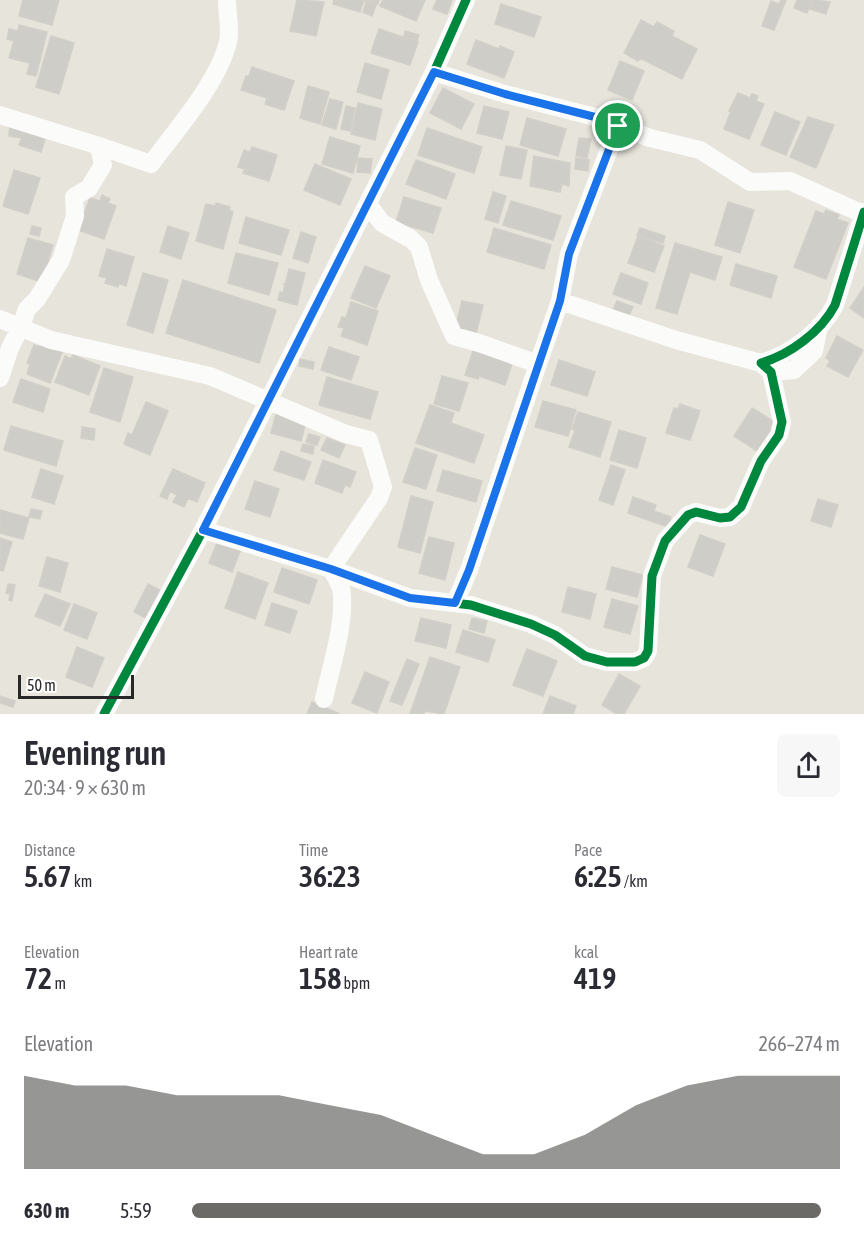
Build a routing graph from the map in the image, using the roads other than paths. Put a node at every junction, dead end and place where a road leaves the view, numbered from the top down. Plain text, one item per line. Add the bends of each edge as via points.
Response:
1 (227, 0) edge
2 (466, 0) edge
3 (434, 72) junction
4 (0, 115) edge
5 (618, 126) junction
6 (99, 146) junction
7 (368, 204) junction
8 (863, 213) edge
9 (560, 301) junction
10 (0, 319) edge
11 (21, 326) junction
12 (538, 364) junction
13 (766, 368) junction
14 (0, 378) edge
15 (269, 400) junction
16 (203, 530) junction
17 (331, 569) junction
18 (455, 603) junction
19 (324, 699) dead end
20 (104, 714) edge

1 - 6 street via 229,40 219,64 190,113 151,164
2 - 3 street
3 - 5 street
3 - 7 street
4 - 6 street
5 - 8 street via 700,150 750,182 790,181
5 - 9 street via 569,254
6 - 11 street via 103,165 89,188 74,197 75,216 61,260 27,309
7 - 12 street via 382,223 419,248 454,336
7 - 15 street
8 - 13 street via 829,316
9 - 12 street
9 - 13 street
10 - 11 street
11 - 14 street
11 - 15 street via 51,340 210,376
12 - 18 street
13 - 18 street via 782,422 779,435 761,461 741,507 730,517 688,514 665,541 652,576 648,651 644,658 635,662 607,662 585,656 531,624
15 - 16 street
15 - 17 street via 369,440 382,487 379,498
16 - 17 street
16 - 20 street
17 - 18 street via 410,598
17 - 19 street via 342,595

